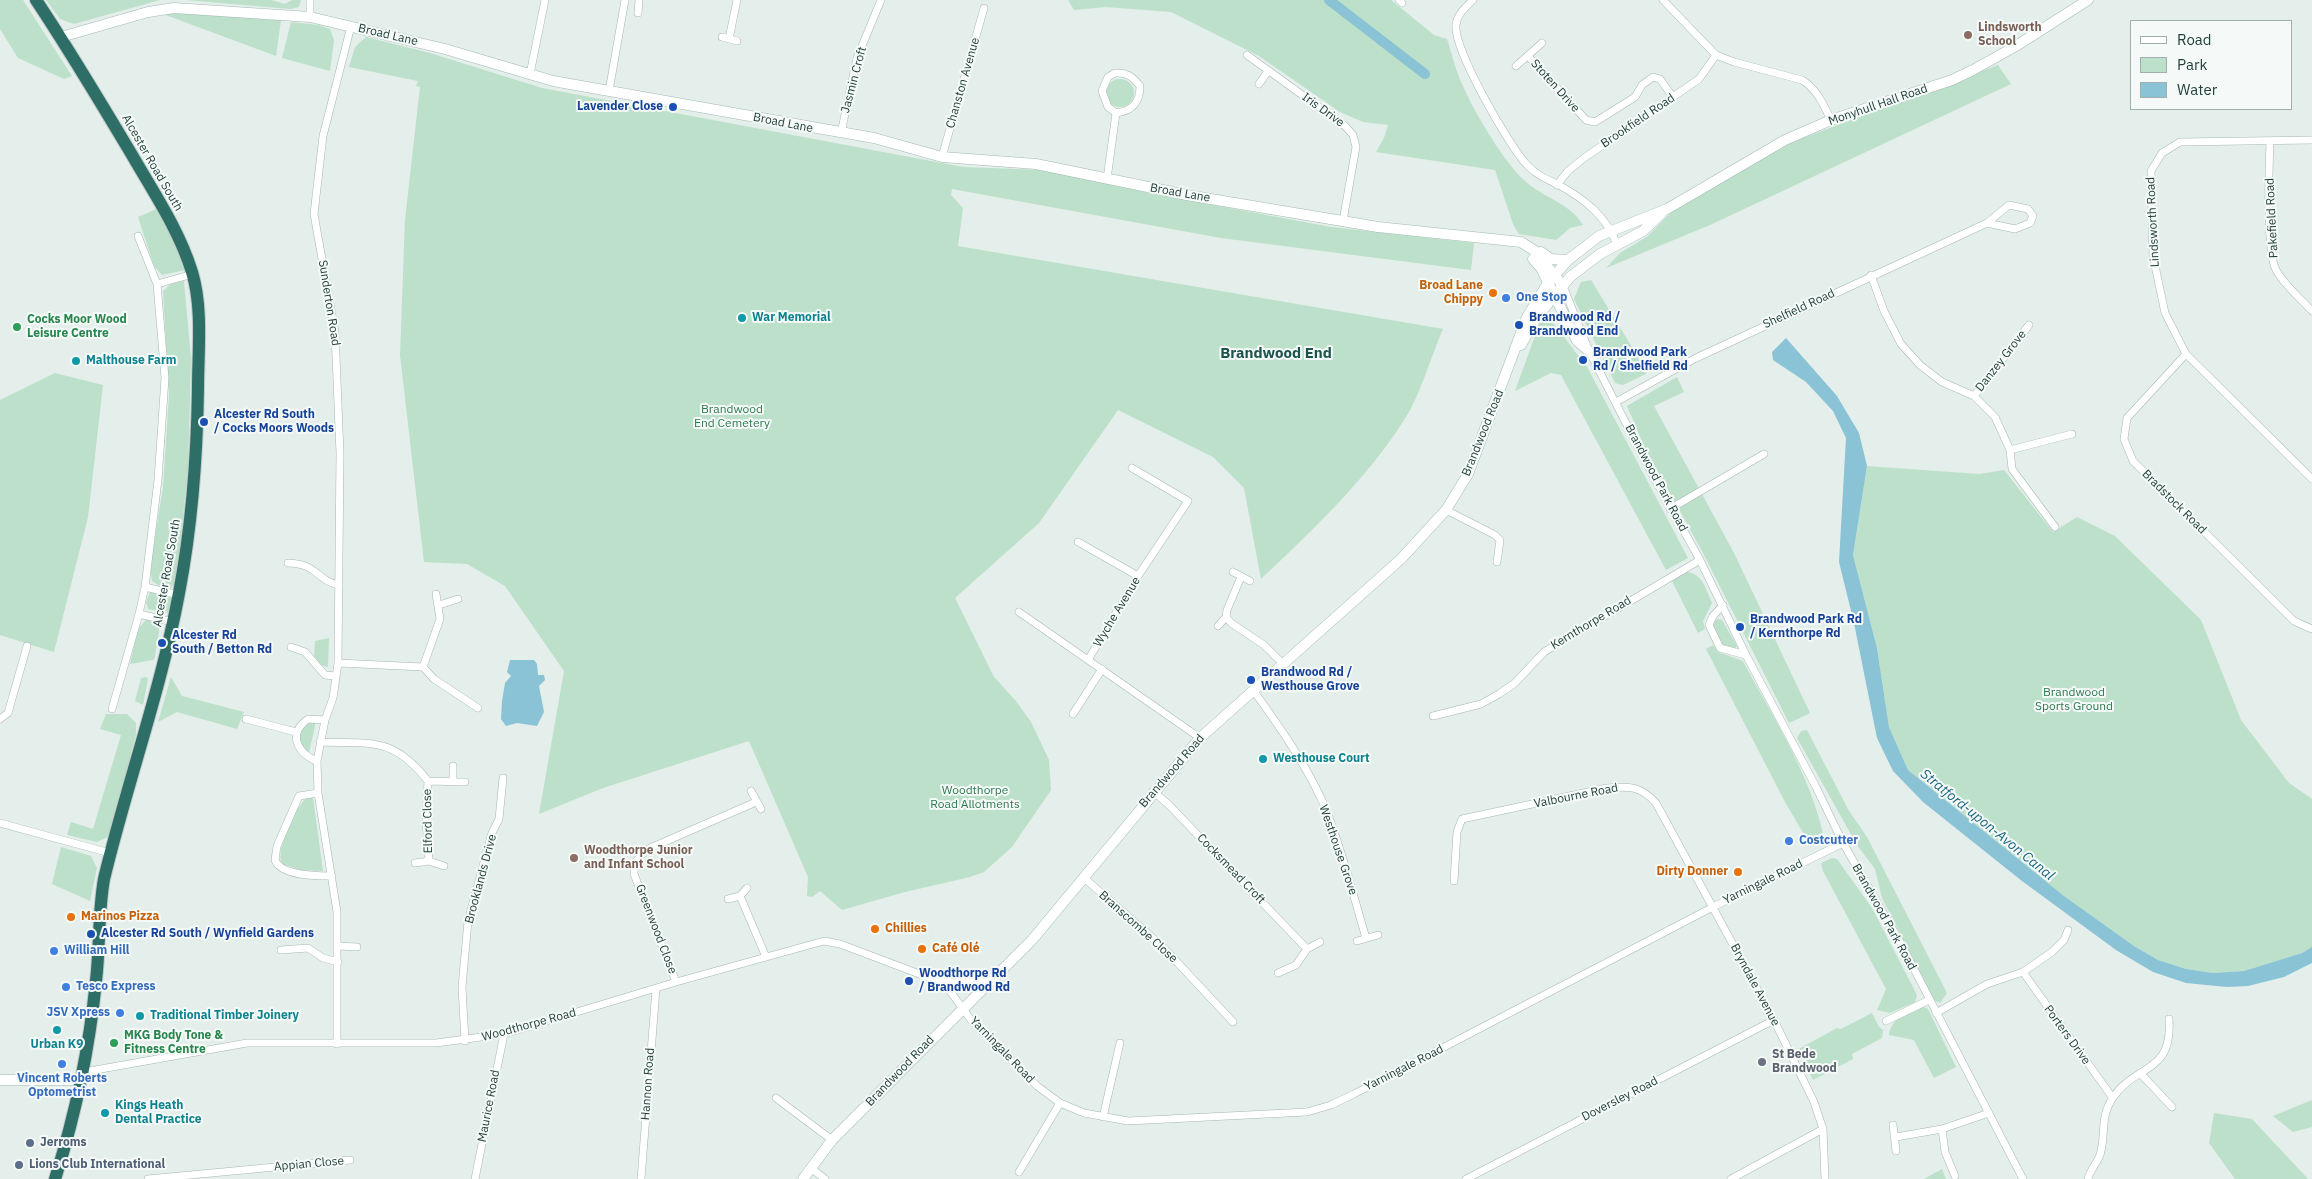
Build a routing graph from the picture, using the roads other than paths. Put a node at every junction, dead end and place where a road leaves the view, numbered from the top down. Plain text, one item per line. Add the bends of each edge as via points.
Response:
1 (36, 0) edge
2 (310, 0) edge
3 (545, 0) edge
4 (625, 0) edge
5 (639, 0) edge
6 (737, 0) edge
7 (881, 0) edge
8 (1473, 0) edge
9 (1662, 0) edge
10 (2088, 0) edge
11 (175, 4) edge
12 (984, 8) dead end
13 (638, 13) dead end
14 (310, 17) junction
15 (351, 26) junction
16 (61, 37) junction
17 (737, 41) dead end
18 (1542, 43) dead end
19 (1716, 55) junction
20 (1247, 56) dead end
21 (1528, 56) junction
22 (1516, 66) dead end
23 (1268, 71) junction
24 (530, 74) junction
25 (1259, 84) dead end
26 (609, 91) junction
27 (1673, 97) junction
28 (1116, 113) junction
29 (1831, 120) junction
30 (841, 133) junction
31 (2312, 140) edge
32 (2270, 142) junction
33 (942, 158) junction
34 (1107, 179) junction
35 (1557, 184) junction
36 (1667, 209) junction
37 (1343, 221) junction
38 (1987, 223) junction
39 (1611, 229) junction
40 (138, 236) dead end
41 (1510, 240) junction
42 (1527, 245) junction
43 (1617, 245) junction
44 (1568, 260) junction
45 (192, 274) junction
46 (1555, 274) junction
47 (1871, 275) junction
48 (157, 284) junction
49 (1563, 286) junction
50 (1551, 290) junction
51 (2312, 311) edge
52 (2029, 325) dead end
53 (1589, 351) junction
54 (1515, 354) junction
55 (2186, 354) junction
56 (1974, 396) junction
57 (1616, 402) junction
58 (2072, 434) dead end
59 (2010, 450) junction
60 (1764, 454) dead end
61 (1132, 468) dead end
62 (2312, 479) edge
63 (1670, 508) junction
64 (1446, 510) junction
65 (2055, 526) dead end
66 (1078, 542) dead end
67 (1700, 560) junction
68 (1497, 562) dead end
69 (288, 563) dead end
70 (1233, 572) dead end
71 (1138, 576) junction
72 (1241, 577) junction
73 (1250, 581) dead end
74 (339, 585) junction
75 (144, 587) junction
76 (436, 594) dead end
77 (179, 595) junction
78 (458, 599) dead end
79 (439, 605) junction
80 (1723, 605) junction
81 (1019, 612) dead end
82 (139, 614) junction
83 (1226, 617) junction
84 (173, 622) junction
85 (1218, 626) dead end
86 (2312, 628) edge
87 (27, 646) dead end
88 (292, 647) dead end
89 (1746, 656) junction
90 (1088, 660) junction
91 (338, 663) junction
92 (1282, 664) junction
93 (423, 667) junction
94 (1102, 669) junction
95 (335, 676) junction
96 (1254, 690) junction
97 (478, 708) dead end
98 (112, 709) dead end
99 (1073, 714) dead end
100 (1432, 716) dead end
101 (0, 719) edge
102 (246, 719) dead end
103 (325, 720) junction
104 (296, 732) junction
105 (1200, 738) junction
106 (320, 742) junction
107 (317, 761) junction
108 (453, 766) dead end
109 (503, 778) dead end
110 (428, 781) junction
111 (452, 781) junction
112 (464, 782) dead end
113 (751, 791) dead end
114 (1153, 792) junction
115 (318, 793) junction
116 (756, 802) junction
117 (761, 809) dead end
118 (0, 823) edge
119 (1843, 843) junction
120 (110, 853) junction
121 (429, 861) junction
122 (414, 864) dead end
123 (444, 866) dead end
124 (332, 876) junction
125 (1083, 877) junction
126 (1454, 880) dead end
127 (747, 888) dead end
128 (740, 896) junction
129 (728, 899) dead end
130 (1713, 907) junction
131 (2068, 930) dead end
132 (1378, 935) dead end
133 (1366, 938) junction
134 (1357, 941) dead end
135 (1320, 942) dead end
136 (338, 946) junction
137 (357, 947) dead end
138 (1307, 949) junction
139 (281, 950) dead end
140 (766, 957) junction
141 (338, 962) junction
142 (2022, 972) junction
143 (1278, 973) dead end
144 (997, 977) junction
145 (930, 978) junction
146 (676, 982) junction
147 (656, 989) junction
148 (1928, 1000) junction
149 (963, 1007) junction
150 (1936, 1013) junction
151 (2169, 1019) dead end
152 (1774, 1020) junction
153 (1886, 1021) dead end
154 (1232, 1022) dead end
155 (504, 1034) junction
156 (465, 1040) junction
157 (1120, 1043) dead end
158 (337, 1044) junction
159 (2140, 1073) junction
160 (83, 1076) junction
161 (0, 1080) edge
162 (2112, 1097) junction
163 (776, 1098) dead end
164 (1060, 1104) junction
165 (2172, 1107) dead end
166 (1989, 1113) junction
167 (1103, 1117) junction
168 (1892, 1125) dead end
169 (1823, 1129) junction
170 (1942, 1130) junction
171 (1896, 1138) junction
172 (832, 1140) junction
173 (1896, 1151) dead end
174 (350, 1160) dead end
175 (811, 1168) junction
176 (1019, 1172) dead end
177 (1955, 1176) dead end
178 (54, 1179) edge
179 (148, 1179) edge
180 (475, 1179) edge
181 (641, 1179) edge
182 (804, 1179) edge
183 (825, 1179) edge
184 (1466, 1179) edge
185 (1732, 1179) edge
186 (1825, 1179) edge
187 (2023, 1179) edge
188 (2088, 1179) edge

1 - 16 highway, Alcester Road South
2 - 14 street
3 - 24 street
4 - 26 street
5 - 13 street
6 - 17 street via 725,38
7 - 30 street, Jasmin Croft via 857,58
8 - 35 street via 1458,18 1456,26 1462,50 1488,105 1527,165 1540,177
9 - 19 street
10 - 29 street, Monyhull Hall Road via 2016,46 1952,80
11 - 14 street, Broad Lane
11 - 16 street, Broad Lane
12 - 33 street, Chanston Avenue
14 - 15 street, Broad Lane
15 - 24 street, Broad Lane via 454,51
15 - 74 street, Sunderton Road via 323,136 314,214 335,332 340,453
16 - 45 highway, Alcester Road South via 165,211
18 - 21 street, Stoten Drive
19 - 27 street, Brookfield Road via 1699,79
19 - 29 street via 1810,84
20 - 23 street, Iris Drive
21 - 22 street, Stoten Drive
21 - 27 street, Stoten Drive via 1590,122 1596,122 1635,97 1642,85 1653,78 1660,79
23 - 25 street
23 - 37 street, Iris Drive via 1353,135 1356,147
24 - 26 street, Broad Lane
26 - 30 street, Broad Lane
27 - 35 street, Brookfield Road via 1584,158
28 - 28 street via 1108,107 1102,91 1108,77 1124,73 1140,86 1138,100 1134,107
28 - 34 street
29 - 36 street, Monyhull Hall Road via 1785,140
30 - 33 street, Broad Lane via 874,138
31 - 32 street, Lindsworth Road
32 - 51 street, Pakefield Road via 2270,232 2276,268
32 - 55 street, Lindsworth Road via 2180,142 2162,153 2154,163 2151,171 2156,278 2165,313
33 - 34 street, Broad Lane via 1036,164
34 - 37 street, Broad Lane
35 - 39 street via 1594,209
36 - 39 street, Monyhull Hall Road
36 - 43 street, Monyhull Hall Road via 1643,231
37 - 41 street, Broad Lane via 1409,232
38 - 38 street, Shelfield Road via 2015,229 2030,223 2033,216 2028,209 2009,205
38 - 47 street, Shelfield Road
39 - 43 street
39 - 44 street, Monyhull Hall Road
40 - 48 street
41 - 42 street, Broad Lane
41 - 50 street via 1524,249 1541,268
42 - 44 street, Broad Lane via 1536,247 1552,259
42 - 46 street, Broad Lane
43 - 49 street, Monyhull Hall Road via 1582,266
44 - 46 street, Monyhull Hall Road
45 - 48 street
45 - 77 highway, Alcester Road South via 197,303 197,436 191,524
46 - 49 street, Broad Lane
46 - 50 street, Brandwood Road
47 - 56 street via 1884,311 1902,344 1920,366 1942,382
47 - 57 street, Shelfield Road via 1694,359
48 - 75 street via 165,378 158,480
49 - 50 street, Brandwood Road
49 - 53 street, Brandwood Park Road
50 - 53 street, Brandwood Park Road via 1577,341
50 - 54 street, Brandwood Road
50 - 54 street, Brandwood Road via 1527,317
52 - 56 street, Danzey Grove
53 - 57 street, Brandwood Park Road
54 - 64 street, Brandwood Road via 1468,474
55 - 62 street, Lindsworth Road
55 - 86 street, Bradstock Road via 2127,418 2124,439 2133,461 2294,621
56 - 59 street via 1995,417
57 - 63 street, Brandwood Park Road
58 - 59 street
59 - 65 street via 2012,469
60 - 63 street
61 - 71 street, Wyche Avenue via 1188,501
63 - 67 street, Brandwood Park Road
64 - 68 street via 1500,540
64 - 92 street, Brandwood Road via 1401,559
66 - 71 street
67 - 80 street, Brandwood Park Road
67 - 100 street, Kernthorpe Road via 1544,652 1515,683 1499,694 1481,704
69 - 74 street via 311,566 325,580
70 - 72 street
71 - 90 street, Wyche Avenue
72 - 73 street
72 - 83 street
74 - 91 street, Sunderton Road
75 - 77 street
75 - 82 street
76 - 79 street
77 - 84 highway, Alcester Road South
78 - 79 street
79 - 93 street via 440,619
80 - 89 street, Brandwood Park Road
80 - 89 street via 1709,626 1720,648
81 - 90 street
82 - 84 street
82 - 98 street
83 - 85 street
83 - 92 street via 1264,645
84 - 120 highway, Alcester Road South
87 - 101 street via 8,713
88 - 95 street via 304,652 325,675
89 - 119 street, Brandwood Park Road
90 - 94 street, Wyche Avenue
91 - 93 street
91 - 95 street, Sunderton Road
92 - 96 street, Brandwood Road
93 - 97 street via 441,684
94 - 99 street
94 - 105 street, Wyche Avenue
95 - 103 street, Sunderton Road
96 - 105 street, Brandwood Road
96 - 133 street, Westhouse Grove via 1278,724 1324,806
102 - 104 street
103 - 104 street via 308,720
103 - 106 street, Sunderton Road
104 - 107 street via 302,752
105 - 114 street, Brandwood Road
106 - 107 street, Sunderton Road
106 - 110 street, Elford Close via 380,744 396,749
107 - 115 street, Sunderton Road
108 - 111 street
109 - 156 street, Brooklands Drive via 499,819 468,921 462,987
110 - 111 street, Elford Close
110 - 121 street, Elford Close
111 - 112 street, Elford Close
113 - 116 street
114 - 125 street, Brandwood Road
114 - 138 street, Cocksmead Croft
115 - 124 street, Sunderton Road
115 - 124 street via 299,796 277,846 275,860 280,868 302,875
116 - 117 street
116 - 146 street, Greenwood Close via 648,849 634,866 634,874
118 - 120 street
119 - 130 street, Yarningale Road
119 - 148 street, Brandwood Park Road
120 - 160 highway, Alcester Road South via 100,903 97,979
121 - 122 street, Elford Close
121 - 123 street, Elford Close
124 - 136 street, Sunderton Road
125 - 144 street, Brandwood Road
125 - 154 street, Branscombe Close via 1163,947
126 - 130 street, Valbourne Road via 1462,818 1628,786 1640,789 1656,802
127 - 128 street
128 - 129 street
128 - 140 street
130 - 152 street, Bryndale Avenue
130 - 167 street, Yarningale Road via 1331,1105 1291,1114 1128,1121
131 - 142 street via 2064,940 2052,952
132 - 133 street
133 - 134 street
135 - 138 street
136 - 137 street
136 - 141 street, Sunderton Road
138 - 143 street via 1296,964
139 - 141 street via 308,948 323,958
140 - 145 street, Woodthorpe Road via 824,941
140 - 146 street, Woodthorpe Road
141 - 158 street, Sunderton Road
142 - 150 street via 1987,984
142 - 162 street, Porters Drive
144 - 145 street, Woodthorpe Road via 954,983
144 - 149 street, Brandwood Road
145 - 149 street, Woodthorpe Road via 950,991
146 - 147 street, Woodthorpe Road
147 - 155 street, Woodthorpe Road
147 - 181 street, Hannon Road
148 - 150 street, Brandwood Park Road
148 - 153 street
149 - 164 street, Yarningale Road via 1037,1086
149 - 172 street, Brandwood Road
150 - 166 street, Brandwood Park Road
151 - 159 street via 2168,1047 2161,1058
152 - 169 street, Bryndale Avenue via 1814,1102
152 - 184 street, Doversley Road
155 - 156 street, Woodthorpe Road
155 - 180 street, Maurice Road
156 - 158 street, Woodthorpe Road
157 - 167 street
158 - 160 street, Woodthorpe Road via 247,1042
159 - 162 street
159 - 165 street
160 - 161 street
160 - 178 highway, Alcester Road South
162 - 188 street via 2103,1115 2100,1155
163 - 172 street
164 - 167 street, Yarningale Road
164 - 176 street
166 - 170 street
166 - 187 street, Brandwood Park Road
168 - 171 street
169 - 185 street
169 - 186 street, Bryndale Avenue
170 - 171 street
170 - 177 street via 1945,1152
171 - 173 street
172 - 175 street, Brandwood Road
174 - 179 street, Appian Close
175 - 182 street, Brandwood Road
175 - 183 street

